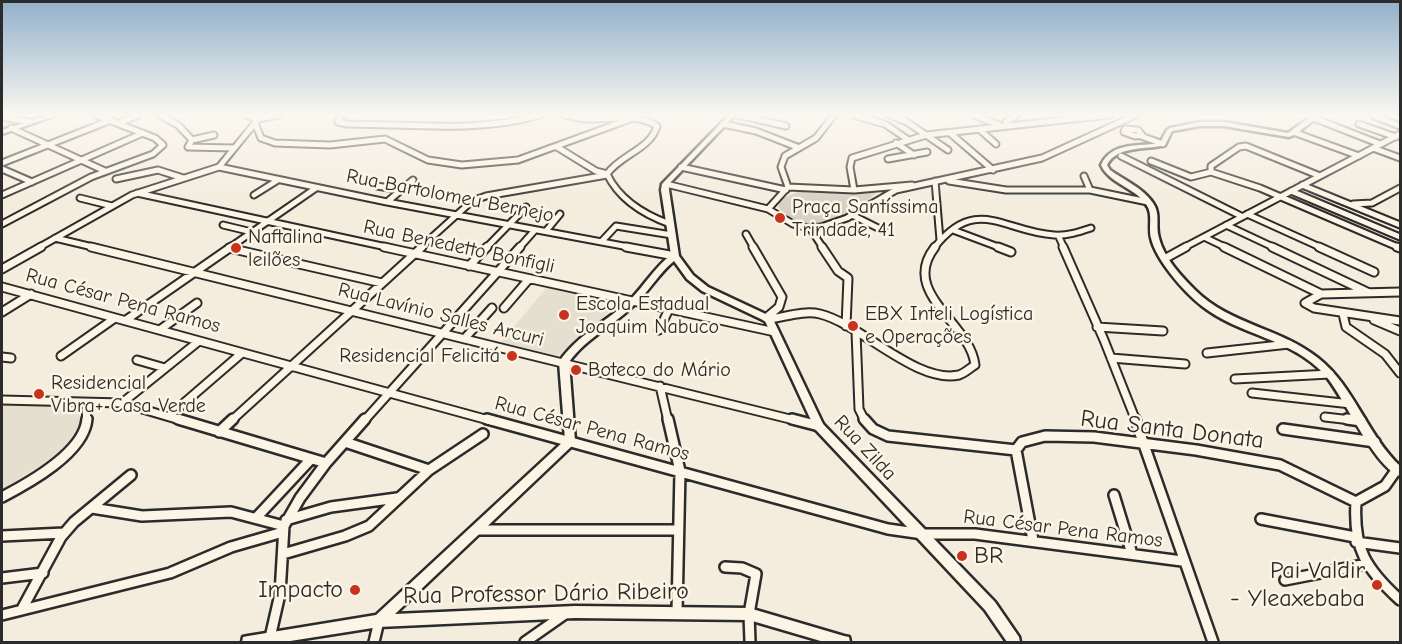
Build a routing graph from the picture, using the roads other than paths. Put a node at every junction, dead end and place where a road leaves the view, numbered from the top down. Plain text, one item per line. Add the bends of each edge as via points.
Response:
1 (46, 145) joint
2 (114, 145) edge
3 (163, 145) edge
4 (189, 145) edge
5 (237, 145) edge
6 (400, 145) edge
7 (562, 145) edge
8 (642, 145) edge
9 (702, 145) edge
10 (792, 145) edge
11 (801, 145) edge
12 (890, 145) edge
13 (899, 145) edge
14 (941, 145) edge
15 (964, 145) edge
16 (1071, 145) edge
17 (1156, 145) edge
18 (1330, 145) edge
19 (1378, 145) edge
20 (557, 147) junction
21 (797, 147) junction
22 (234, 148) junction
23 (1373, 148) junction
24 (948, 150) dead end
25 (927, 152) dead end
26 (914, 154) junction
27 (1121, 156) dead end
28 (1359, 156) junction
29 (81, 159) junction
30 (888, 159) dead end
31 (1401, 159) edge
32 (1151, 161) dead end
33 (2, 163) edge
34 (219, 167) junction
35 (681, 167) junction
36 (2, 169) edge
37 (993, 170) junction
38 (105, 171) junction
39 (1211, 172) junction
40 (607, 175) junction
41 (1084, 176) dead end
42 (1320, 176) junction
43 (183, 178) junction
44 (116, 179) dead end
45 (278, 180) junction
46 (413, 180) dead end
47 (944, 180) junction
48 (935, 181) junction
49 (32, 182) junction
50 (666, 184) junction
51 (912, 185) junction
52 (1302, 185) junction
53 (377, 186) dead end
54 (316, 188) junction
55 (1401, 188) edge
56 (787, 189) junction
57 (875, 189) junction
58 (401, 190) junction
59 (854, 190) junction
60 (1090, 190) junction
61 (1291, 191) junction
62 (137, 193) junction
63 (2, 195) edge
64 (254, 195) dead end
65 (1280, 196) junction
66 (877, 197) junction
67 (80, 198) dead end
68 (387, 202) junction
69 (1148, 202) junction
70 (1345, 203) junction
71 (112, 206) junction
72 (526, 207) dead end
73 (768, 209) junction
74 (560, 214) dead end
75 (455, 215) junction
76 (851, 215) junction
77 (1244, 215) junction
78 (266, 222) junction
79 (2, 224) edge
80 (509, 224) junction
81 (670, 224) junction
82 (223, 225) dead end
83 (1226, 225) junction
84 (1401, 225) edge
85 (810, 228) junction
86 (1091, 228) dead end
87 (535, 230) junction
88 (953, 230) junction
89 (546, 231) junction
90 (884, 231) dead end
91 (252, 232) junction
92 (746, 234) dead end
93 (672, 235) junction
94 (1059, 237) junction
95 (1204, 237) junction
96 (1401, 237) edge
97 (55, 238) junction
98 (940, 240) junction
99 (602, 241) junction
100 (229, 248) junction
101 (1401, 248) edge
102 (1011, 252) dead end
103 (414, 254) junction
104 (675, 256) junction
105 (1166, 258) junction
106 (469, 266) junction
107 (2, 269) edge
108 (838, 271) joint
109 (195, 272) junction
110 (497, 272) junction
111 (1374, 272) dead end
112 (529, 279) junction
113 (382, 284) junction
114 (2, 287) edge
115 (1401, 292) edge
116 (1369, 293) junction
117 (31, 294) junction
118 (1321, 294) junction
119 (633, 302) junction
120 (197, 303) dead end
121 (492, 308) dead end
122 (504, 308) dead end
123 (669, 309) junction
124 (353, 310) junction
125 (2, 312) edge
126 (1343, 314) junction
127 (1363, 316) junction
128 (1401, 316) edge
129 (1374, 317) junction
130 (115, 318) junction
131 (768, 318) junction
132 (126, 320) junction
133 (1401, 321) edge
134 (846, 326) junction
135 (1097, 327) junction
136 (161, 330) junction
137 (659, 330) dead end
138 (1163, 331) dead end
139 (1401, 331) edge
140 (444, 332) junction
141 (775, 332) junction
142 (856, 332) junction
143 (465, 338) junction
144 (199, 341) junction
145 (1289, 344) junction
146 (242, 352) junction
147 (1207, 353) dead end
148 (61, 356) dead end
149 (2, 357) edge
150 (11, 358) dead end
151 (1111, 358) junction
152 (137, 360) dead end
153 (564, 362) junction
154 (1185, 363) dead end
155 (293, 365) junction
156 (165, 368) junction
157 (1330, 374) junction
158 (1401, 374) edge
159 (1235, 379) dead end
160 (660, 386) junction
161 (390, 392) junction
162 (1252, 393) dead end
163 (2, 400) edge
164 (91, 403) junction
165 (122, 403) junction
166 (1352, 404) junction
167 (169, 416) junction
168 (1324, 417) dead end
169 (1362, 422) junction
170 (819, 426) junction
171 (1283, 429) dead end
172 (219, 432) junction
173 (483, 434) dead end
174 (570, 441) junction
175 (345, 442) junction
176 (1376, 442) junction
177 (1144, 443) junction
178 (1016, 450) junction
179 (311, 459) junction
180 (326, 463) junction
181 (429, 470) junction
182 (680, 471) junction
183 (1399, 471) edge
184 (131, 475) dead end
185 (1114, 495) dead end
186 (2, 497) edge
187 (397, 498) junction
188 (1356, 502) junction
189 (92, 508) junction
190 (256, 518) junction
191 (1261, 519) dead end
192 (284, 526) junction
193 (476, 530) junction
194 (678, 530) junction
195 (64, 533) junction
196 (923, 534) junction
197 (2, 536) edge
198 (1356, 539) junction
199 (1033, 540) junction
200 (1401, 549) edge
201 (283, 554) junction
202 (1132, 554) junction
203 (1182, 561) junction
204 (1367, 564) junction
205 (725, 567) dead end
206 (43, 573) junction
207 (2, 578) edge
208 (1285, 580) dead end
209 (1401, 600) edge
210 (22, 609) junction
211 (567, 612) junction
212 (677, 612) junction
213 (749, 614) junction
214 (2, 615) edge
215 (379, 621) junction
216 (269, 641) edge
217 (248, 642) edge
218 (374, 642) edge
219 (525, 642) edge
220 (750, 642) edge
221 (844, 642) edge
222 (1014, 642) edge
223 (1213, 642) edge

1 - 29 street
1 - 33 street
2 - 29 street
3 - 38 street via 144,158
4 - 22 street
5 - 22 street
6 - 20 street via 428,160 450,164 500,163
7 - 20 street
8 - 40 street via 614,164
9 - 35 street
10 - 21 street
11 - 21 street
12 - 59 street via 852,158
13 - 26 street
14 - 24 street
15 - 37 street
16 - 37 street via 1042,158
17 - 69 street via 1114,153 1104,162 1107,171
18 - 28 street
19 - 23 street
20 - 40 street
21 - 56 street via 786,153 782,161
22 - 34 street
23 - 28 street
23 - 31 street
25 - 26 street
26 - 30 street
27 - 77 street
28 - 42 street
29 - 38 street
29 - 49 street
32 - 39 street via 1191,177
34 - 43 street
34 - 45 street, Rua Bartolomeu Bernejo
35 - 50 street
35 - 56 street
36 - 49 street
37 - 47 street
38 - 79 street
39 - 42 street via 1211,166 1246,146
39 - 65 street
40 - 75 street via 486,196 472,201
40 - 81 street via 618,192
41 - 60 street
42 - 52 street
43 - 44 street via 158,170
43 - 62 street
45 - 54 street, Rua Bartolomeu Bernejo
45 - 64 street
46 - 58 street
47 - 48 street
47 - 60 street via 1006,190
48 - 51 street
48 - 98 street
49 - 63 street
50 - 73 street
50 - 81 street
51 - 57 street
51 - 66 street
52 - 61 street
52 - 70 street
53 - 58 street
54 - 68 street, Rua Bartolomeu Bernejo
54 - 78 street
55 - 70 street via 1372,203
56 - 59 street
56 - 73 street
57 - 59 street
57 - 66 street via 880,193
58 - 68 street
60 - 69 street
61 - 65 street
61 - 96 street
62 - 71 street
62 - 78 street, Rua Benedetto Bonfigli
65 - 77 street
65 - 101 street
66 - 76 street
67 - 71 street
68 - 75 street, Rua Bartolomeu Bernejo
69 - 105 street via 1154,217 1155,239
70 - 84 street
71 - 97 street
72 - 80 street
73 - 85 street via 788,222
74 - 89 street
75 - 80 street, Rua Bartolomeu Bernejo
75 - 103 street
76 - 85 street via 833,226
76 - 90 street
77 - 83 street
77 - 111 street
78 - 91 street
78 - 103 street, Rua Benedetto Bonfigli
80 - 87 street, Rua Bartolomeu Bernejo
80 - 106 street
81 - 93 street
82 - 91 street
83 - 95 street
83 - 116 street
85 - 108 street
86 - 94 street
87 - 89 street, Rua Bartolomeu Bernejo
87 - 110 street
88 - 94 street via 973,219 987,217
88 - 98 street
88 - 102 street
89 - 99 street, Rua Bartolomeu Bernejo
91 - 100 street
92 - 131 street via 782,297 779,307
93 - 99 street via 616,226
93 - 104 street
94 - 135 street
95 - 105 street
95 - 118 street
97 - 107 street
97 - 109 street, Rua Lavínio Salles Arcuri
98 - 142 street via 929,256 925,278 934,301 972,351 975,364 970,370 954,376 925,369 892,356
99 - 104 street, Rua Bartolomeu Bernejo
100 - 109 street
100 - 113 street
103 - 106 street, Rua Benedetto Bonfigli
103 - 113 street
104 - 119 street
104 - 131 street via 690,277 705,289
105 - 145 street via 1204,304
106 - 110 street, Rua Benedetto Bonfigli
108 - 134 street via 848,278
109 - 124 street, Rua Lavínio Salles Arcuri
109 - 132 street
110 - 112 street, Rua Benedetto Bonfigli
110 - 140 street
112 - 119 street, Rua Benedetto Bonfigli
112 - 122 street
113 - 124 street
114 - 117 street, Rua César Pena Ramos
115 - 116 street
116 - 118 street
117 - 125 street
117 - 130 street, Rua César Pena Ramos
118 - 126 street via 1305,301 1311,308
119 - 123 street, Rua Benedetto Bonfigli
119 - 153 street via 583,341
120 - 136 street
121 - 143 street
123 - 137 street
123 - 141 street, Rua Benedetto Bonfigli
124 - 140 street, Rua Lavínio Salles Arcuri
124 - 155 street
126 - 127 street
126 - 158 street via 1346,327 1385,354
127 - 129 street
127 - 139 street
128 - 129 street
129 - 133 street
130 - 132 street, Rua César Pena Ramos
130 - 148 street
131 - 134 street via 818,314
131 - 141 street, Rua Zilda
132 - 136 street, Rua César Pena Ramos
134 - 142 street
135 - 138 street
135 - 151 street
136 - 144 street, Rua César Pena Ramos
140 - 143 street, Rua Lavínio Salles Arcuri
140 - 161 street
141 - 170 street, Rua Zilda
142 - 178 street via 859,409 872,430 888,436
143 - 153 street, Rua Lavínio Salles Arcuri
144 - 146 street, Rua César Pena Ramos
144 - 156 street
145 - 147 street
145 - 157 street
146 - 155 street, Rua César Pena Ramos
146 - 167 street
149 - 150 street
151 - 154 street
151 - 177 street
152 - 156 street
153 - 160 street, Rua Lavínio Salles Arcuri
153 - 174 street
155 - 161 street, Rua César Pena Ramos
155 - 172 street
156 - 165 street
157 - 159 street
157 - 166 street
160 - 170 street, Rua Lavínio Salles Arcuri
160 - 182 street
161 - 174 street, Rua César Pena Ramos
161 - 175 street
162 - 166 street
163 - 164 street
164 - 165 street
164 - 186 street via 86,410 88,422 68,452
165 - 167 street
166 - 169 street
167 - 172 street
168 - 169 street
169 - 176 street
170 - 196 street, Rua Zilda
171 - 176 street
172 - 179 street
173 - 181 street
174 - 182 street, Rua César Pena Ramos
174 - 193 street
175 - 180 street
175 - 181 street
176 - 183 street
177 - 178 street, Rua Santa Donata via 1045,436 1022,442
177 - 188 street, Rua Santa Donata via 1271,463
177 - 203 street
178 - 199 street
179 - 180 street
179 - 190 street
180 - 192 street
181 - 187 street
182 - 194 street
182 - 196 street, Rua César Pena Ramos via 888,529
183 - 188 street via 1387,486
184 - 189 street
185 - 202 street
187 - 192 street via 331,507
187 - 201 street via 369,526
188 - 198 street
189 - 190 street via 142,516 231,512
189 - 195 street
190 - 192 street
191 - 198 street
192 - 201 street
192 - 210 street via 170,573
193 - 194 street
193 - 215 street
194 - 212 street
195 - 197 street
195 - 206 street
196 - 199 street, Rua César Pena Ramos
196 - 222 street, Rua Zilda via 990,606
198 - 200 street
198 - 204 street
199 - 202 street, Rua César Pena Ramos
201 - 216 street via 280,594
202 - 203 street, Rua César Pena Ramos
203 - 223 street
204 - 208 street
204 - 209 street
205 - 213 street via 756,574
206 - 207 street
206 - 210 street
210 - 214 street
211 - 212 street, Rua Professor Dário Ribeiro
211 - 215 street, Rua Professor Dário Ribeiro
211 - 219 street
212 - 213 street, Rua Professor Dário Ribeiro
213 - 220 street
213 - 221 street, Rua Professor Dário Ribeiro
215 - 216 street, Rua Professor Dário Ribeiro
215 - 218 street
216 - 217 street, Rua Professor Dário Ribeiro

